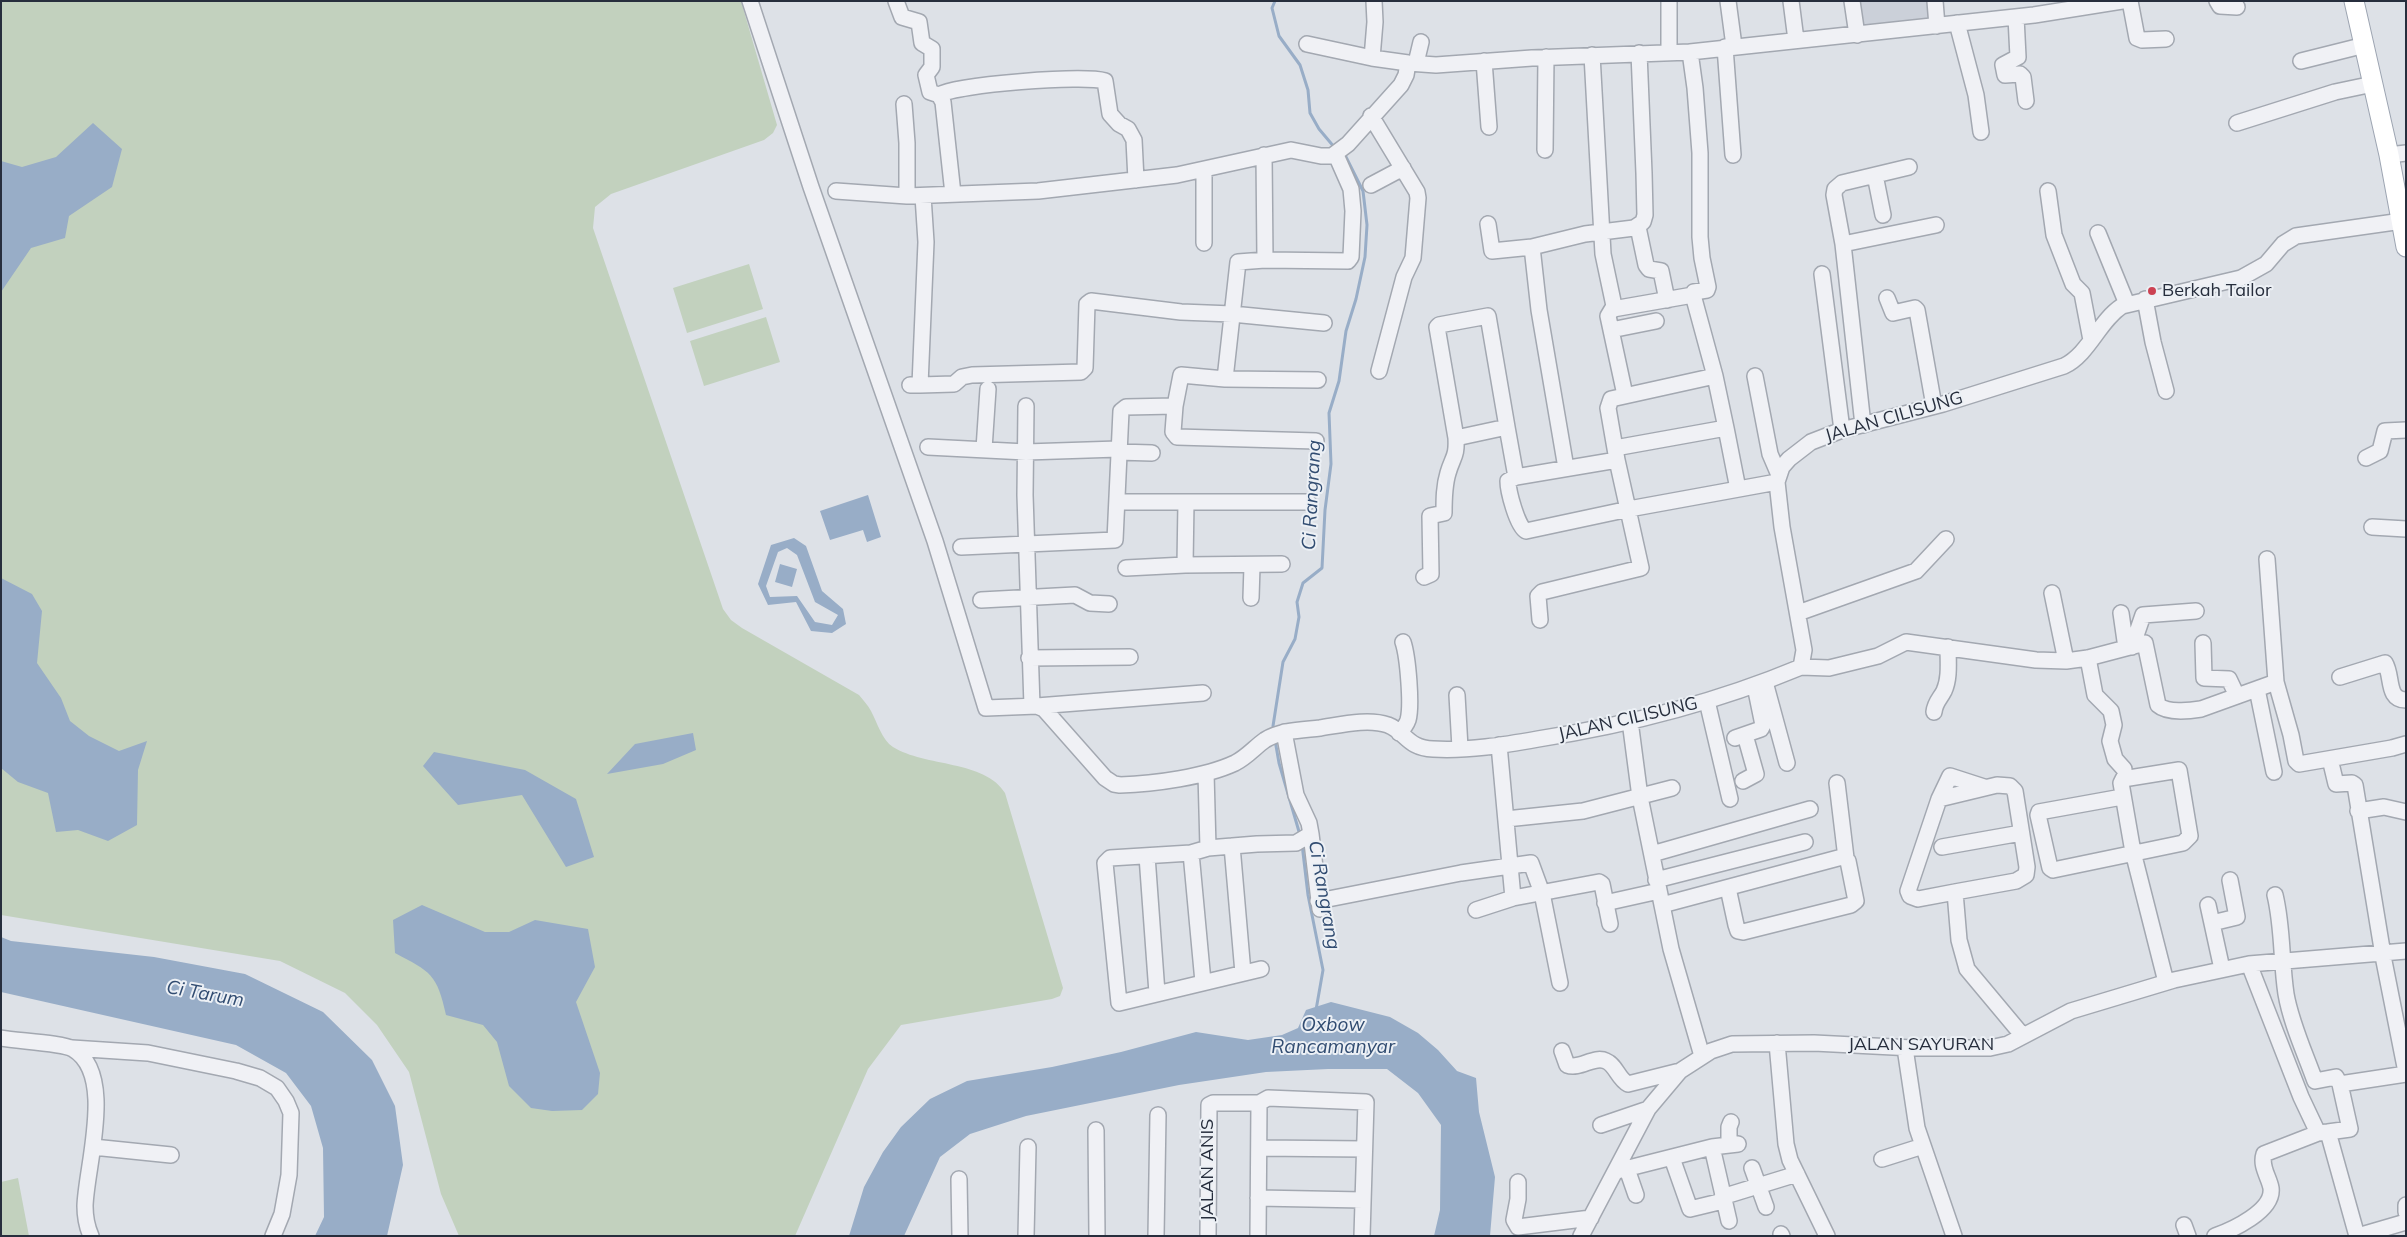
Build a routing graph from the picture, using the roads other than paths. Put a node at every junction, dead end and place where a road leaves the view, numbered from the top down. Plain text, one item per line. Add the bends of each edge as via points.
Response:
1 (750, 1) edge
2 (896, 1) edge
3 (1374, 1) edge
4 (1669, 1) edge
5 (1728, 1) edge
6 (1790, 1) edge
7 (1852, 1) edge
8 (1935, 1) edge
9 (2122, 1) edge
10 (2130, 1) edge
11 (2217, 1) edge
12 (2354, 1) edge
13 (2078, 5) edge
14 (2237, 7) dead end
15 (2016, 17) junction
16 (1957, 24) junction
17 (1937, 26) junction
18 (1858, 36) junction
19 (2166, 39) dead end
20 (1796, 40) junction
21 (1421, 42) dead end
22 (1307, 44) dead end
23 (2365, 45) junction
24 (1729, 47) junction
25 (1669, 52) junction
26 (1690, 52) junction
27 (1639, 53) junction
28 (1592, 55) junction
29 (1546, 57) junction
30 (1372, 58) junction
31 (1484, 61) junction
32 (2301, 61) dead end
33 (1412, 63) junction
34 (2373, 84) junction
35 (939, 95) junction
36 (2026, 101) dead end
37 (904, 104) dead end
38 (1371, 116) junction
39 (2237, 123) dead end
40 (1489, 127) dead end
41 (1982, 132) dead end
42 (1545, 150) dead end
43 (1342, 151) junction
44 (1733, 154) dead end
45 (2397, 154) edge
46 (1264, 155) junction
47 (1909, 167) dead end
48 (1403, 168) junction
49 (1204, 170) junction
50 (1875, 175) junction
51 (1136, 180) junction
52 (1371, 185) dead end
53 (2401, 185) edge
54 (836, 191) dead end
55 (2048, 191) dead end
56 (954, 194) junction
57 (907, 196) junction
58 (924, 196) junction
59 (1883, 215) dead end
60 (2402, 221) junction
61 (1488, 224) dead end
62 (1936, 225) dead end
63 (1638, 226) junction
64 (1602, 231) junction
65 (2098, 233) dead end
66 (1204, 243) dead end
67 (1843, 244) junction
68 (1532, 247) junction
69 (2406, 248) edge
70 (1265, 260) junction
71 (1822, 274) dead end
72 (1693, 295) junction
73 (1888, 298) dead end
74 (2145, 299) junction
75 (1667, 300) junction
76 (2127, 304) junction
77 (1613, 309) junction
78 (1232, 314) junction
79 (1656, 321) dead end
80 (1324, 324) dead end
81 (1611, 330) junction
82 (2091, 340) junction
83 (1379, 371) dead end
84 (1715, 376) junction
85 (1755, 376) dead end
86 (1225, 379) junction
87 (1318, 380) dead end
88 (988, 389) dead end
89 (2166, 392) dead end
90 (1625, 395) junction
91 (1026, 406) dead end
92 (1175, 406) junction
93 (1934, 406) junction
94 (1863, 425) junction
95 (1507, 428) junction
96 (1726, 428) junction
97 (1842, 430) junction
98 (2406, 430) edge
99 (1456, 438) junction
100 (1316, 441) dead end
101 (928, 447) dead end
102 (984, 449) junction
103 (1118, 451) junction
104 (1026, 452) junction
105 (1152, 453) dead end
106 (1616, 454) junction
107 (2366, 458) dead end
108 (1566, 468) junction
109 (1516, 477) junction
110 (1778, 478) junction
111 (1738, 488) junction
112 (1118, 502) junction
113 (1186, 502) junction
114 (1308, 502) dead end
115 (1629, 509) junction
116 (2372, 527) dead end
117 (2406, 529) edge
118 (1946, 539) dead end
119 (1026, 545) junction
120 (961, 547) dead end
121 (2267, 559) dead end
122 (1282, 564) dead end
123 (1185, 565) junction
124 (1252, 566) junction
125 (1126, 568) dead end
126 (1424, 577) dead end
127 (2052, 593) dead end
128 (1027, 598) junction
129 (1251, 598) dead end
130 (981, 600) dead end
131 (1109, 604) dead end
132 (2196, 611) dead end
133 (1798, 613) junction
134 (2121, 613) dead end
135 (1540, 620) dead end
136 (1403, 642) dead end
137 (2203, 643) dead end
138 (1948, 647) junction
139 (2129, 647) junction
140 (1130, 657) dead end
141 (1030, 658) junction
142 (2088, 658) junction
143 (2066, 661) junction
144 (1801, 667) junction
145 (2340, 677) dead end
146 (2276, 682) junction
147 (1760, 684) junction
148 (2257, 689) junction
149 (1203, 693) dead end
150 (1458, 695) dead end
151 (2236, 696) junction
152 (2406, 700) edge
153 (1707, 702) junction
154 (1035, 706) junction
155 (1934, 712) dead end
156 (1630, 721) junction
157 (1399, 733) junction
158 (1275, 735) junction
159 (2406, 744) edge
160 (1499, 745) junction
161 (1460, 748) junction
162 (2330, 759) junction
163 (1787, 763) dead end
164 (2124, 769) dead end
165 (2274, 772) dead end
166 (1206, 773) junction
167 (1743, 780) dead end
168 (1837, 783) dead end
169 (1672, 788) dead end
170 (1640, 797) junction
171 (2122, 797) junction
172 (1730, 799) dead end
173 (1810, 809) dead end
174 (2358, 811) junction
175 (2406, 812) edge
176 (1506, 819) junction
177 (2021, 833) junction
178 (1304, 839) junction
179 (1805, 842) dead end
180 (1232, 846) junction
181 (1942, 847) dead end
182 (1208, 848) junction
183 (2134, 852) junction
184 (1191, 853) junction
185 (1652, 854) junction
186 (1148, 856) junction
187 (1846, 858) junction
188 (1511, 866) junction
189 (2230, 880) dead end
190 (1728, 888) junction
191 (1659, 892) junction
192 (1955, 892) junction
193 (1542, 893) junction
194 (2275, 895) dead end
195 (1513, 898) junction
196 (1605, 902) junction
197 (2208, 905) dead end
198 (1476, 910) dead end
199 (2212, 923) junction
200 (1610, 924) dead end
201 (2406, 951) edge
202 (2382, 952) junction
203 (2284, 962) junction
204 (2249, 964) junction
205 (1261, 969) dead end
206 (2222, 969) junction
207 (1243, 973) junction
208 (1203, 982) junction
209 (2166, 982) junction
210 (1560, 983) dead end
211 (1157, 993) junction
212 (2023, 1036) junction
213 (1, 1038) edge
214 (1777, 1043) junction
215 (72, 1048) junction
216 (1905, 1048) junction
217 (1562, 1051) dead end
218 (1702, 1056) junction
219 (1680, 1070) junction
220 (2406, 1073) edge
221 (2340, 1084) junction
222 (1259, 1103) junction
223 (1648, 1109) junction
224 (1158, 1115) dead end
225 (1731, 1122) dead end
226 (1602, 1124) dead end
227 (1096, 1130) dead end
228 (2323, 1132) junction
229 (1923, 1146) junction
230 (93, 1147) junction
231 (1028, 1147) dead end
232 (1712, 1147) junction
233 (1259, 1148) junction
234 (1364, 1149) junction
235 (171, 1155) dead end
236 (1672, 1158) junction
237 (1882, 1159) dead end
238 (1752, 1168) dead end
239 (1622, 1170) junction
240 (1797, 1174) junction
241 (959, 1179) dead end
242 (1518, 1182) dead end
243 (1759, 1186) junction
244 (1636, 1196) dead end
245 (1258, 1198) junction
246 (1722, 1199) junction
247 (1363, 1200) junction
248 (2406, 1205) edge
249 (1766, 1207) dead end
250 (2406, 1212) edge
251 (1591, 1218) junction
252 (1728, 1221) dead end
253 (2406, 1222) edge
254 (91, 1236) edge
255 (274, 1236) edge
256 (960, 1236) edge
257 (1026, 1236) edge
258 (1097, 1236) edge
259 (1156, 1236) edge
260 (1208, 1236) edge
261 (1258, 1236) edge
262 (1362, 1236) edge
263 (1581, 1236) edge
264 (1827, 1236) edge
265 (1954, 1236) edge
266 (2215, 1236) edge
267 (2358, 1236) edge

1 - 154 street via 935,541 986,708
2 - 35 street via 902,17 918,20 922,43 932,49 931,68 926,74 930,91
3 - 30 street via 1376,22
4 - 25 street
5 - 24 street
6 - 20 street
7 - 18 street
8 - 17 street
9 - 13 street
10 - 19 street via 2137,38
11 - 14 street via 2220,6
12 - 23 main road
13 - 15 street
15 - 16 street
15 - 36 street via 2018,57 2003,65 2005,75 2022,76
16 - 17 street
16 - 41 street via 1978,101
17 - 18 street
18 - 20 street
20 - 24 street
21 - 33 street
22 - 30 street
23 - 32 street
23 - 34 main road
24 - 26 street
24 - 44 street
25 - 26 street
25 - 27 street
26 - 72 street via 1700,153 1701,251 1708,287
27 - 28 street
27 - 63 street via 1645,215
28 - 29 street
28 - 64 street
29 - 31 street
29 - 42 street
30 - 33 street
31 - 33 street via 1436,65
31 - 40 street
33 - 38 street via 1401,86
34 - 39 street via 2335,92
34 - 45 main road
35 - 51 street via 985,84 1106,81 1110,114 1128,129 1134,140
35 - 56 street via 943,102
37 - 57 street via 908,143
38 - 43 street
38 - 48 street
43 - 46 street via 1320,156 1291,150
43 - 70 street via 1353,210 1351,258 1348,261
45 - 53 main road
46 - 49 street
46 - 70 street
47 - 50 street
48 - 52 street
48 - 83 street via 1417,192 1415,246
49 - 51 street
49 - 66 street
50 - 59 street
50 - 67 street via 1850,180 1835,189
51 - 56 street via 1038,191
53 - 60 main road
54 - 57 street
55 - 82 street via 2054,235 2073,284 2082,293
56 - 58 street
57 - 58 street
58 - 78 street via 926,242 914,385 954,384 962,377 972,375 1082,372 1089,302
60 - 69 main road
60 - 74 street, JALAN CILISUNG via 2304,234 2288,240 2266,264 2241,278
61 - 68 street via 1492,251
62 - 67 street
63 - 64 street
63 - 75 street via 1646,265 1649,269 1661,270
64 - 68 street
64 - 77 street
65 - 76 street
67 - 94 street
68 - 108 street via 1539,310
70 - 78 street via 1237,263
71 - 97 street
72 - 75 street
72 - 84 street
73 - 93 street via 1893,313 1917,310
74 - 76 street, JALAN CILISUNG
74 - 89 street
75 - 77 street
76 - 82 street, JALAN CILISUNG via 2113,312
77 - 81 street via 1608,315
78 - 80 street
78 - 86 street
79 - 81 street
81 - 90 street
82 - 93 street, JALAN CILISUNG via 2064,366
84 - 90 street
84 - 96 street
85 - 110 street via 1770,454
86 - 87 street
86 - 92 street via 1181,375
88 - 102 street
90 - 106 street via 1611,399 1608,404
91 - 104 street
92 - 100 street via 1173,432 1177,437
92 - 103 street via 1123,408 1120,411
93 - 94 street, JALAN CILISUNG
94 - 97 street, JALAN CILISUNG
95 - 99 street
95 - 99 street via 1495,315 1440,324 1437,327
95 - 109 street
96 - 106 street
96 - 111 street
97 - 110 street, JALAN CILISUNG via 1802,448 1789,459
98 - 107 street via 2385,431 2380,451
99 - 126 street via 1457,454 1448,472 1444,513 1430,516 1431,574
101 - 102 street
102 - 104 street
103 - 104 street
103 - 105 street
103 - 112 street
104 - 119 street
106 - 108 street
106 - 115 street
108 - 109 street
109 - 115 street via 1508,481 1509,494 1524,530
110 - 111 street
110 - 133 street via 1782,527
111 - 115 street
112 - 113 street
112 - 119 street via 1117,538 1114,540
113 - 114 street
113 - 123 street
115 - 135 street via 1642,568 1542,592 1538,596
116 - 117 street
118 - 133 street via 1914,571
119 - 120 street
119 - 128 street
121 - 146 street
122 - 124 street
123 - 124 street
123 - 125 street
124 - 129 street
127 - 143 street
128 - 130 street
128 - 131 street via 1074,595 1090,603
128 - 141 street
132 - 139 street via 2143,615
133 - 144 street via 1804,650
134 - 139 street
136 - 157 street via 1409,708 1408,722
137 - 151 street via 2204,678 2229,679
138 - 143 street via 2036,660
138 - 144 street via 1906,642 1878,656 1829,668
138 - 155 street via 1946,684
139 - 142 street
139 - 151 street via 2146,643 2158,704 2162,708 2202,709
140 - 141 street
141 - 154 street
142 - 143 street
142 - 164 street via 2095,695 2111,711 2114,725 2110,741 2115,759
144 - 147 street, JALAN CILISUNG
145 - 152 street via 2385,663 2393,696
146 - 148 street
146 - 162 street via 2297,763
147 - 153 street, JALAN CILISUNG
147 - 163 street
147 - 167 street via 1763,725 1740,736 1756,774
148 - 151 street
148 - 165 street
149 - 154 street
150 - 161 street
153 - 156 street, JALAN CILISUNG
153 - 172 street
154 - 166 street via 1052,715 1088,760 1114,784 1127,785
156 - 160 street, JALAN CILISUNG
156 - 170 street
157 - 158 street, JALAN CILISUNG via 1387,725 1364,723
157 - 161 street, JALAN CILISUNG via 1421,748
158 - 166 street via 1237,762
158 - 178 street via 1309,823
159 - 162 street
160 - 161 street, JALAN CILISUNG
160 - 176 street
162 - 174 street via 2336,784 2355,785
166 - 182 street
168 - 187 street
169 - 170 street
170 - 176 street via 1583,811
170 - 185 street
171 - 183 street
171 - 183 street via 2120,783 2123,779 2180,772 2190,836 2183,843
171 - 183 street via 2039,812 2038,815 2051,869
173 - 185 street
174 - 175 street via 2384,808
174 - 202 street
176 - 188 street
177 - 181 street
177 - 192 street via 2026,875 2016,881
177 - 192 street via 2015,791 2010,786 1984,787 1939,799 1908,891 1910,896 1918,899
178 - 180 street
178 - 188 street via 1319,905 1452,875
179 - 191 street
180 - 182 street
180 - 207 street
182 - 184 street
183 - 209 street
184 - 186 street
184 - 208 street
185 - 191 street
186 - 211 street
186 - 211 street via 1110,858 1105,863 1118,1002
187 - 190 street
187 - 190 street via 1856,901 1851,905 1744,932 1738,931
188 - 193 street via 1531,863
188 - 195 street
189 - 199 street via 2237,917
190 - 191 street
191 - 196 street
191 - 218 street via 1671,949
192 - 212 street via 1959,940 1967,969
193 - 195 street
193 - 196 street via 1599,882
193 - 210 street
194 - 203 street via 2282,928
195 - 198 street
196 - 200 street
197 - 199 street
199 - 206 street
201 - 202 street, JALAN SAYURAN
202 - 203 street, JALAN SAYURAN
202 - 220 street
203 - 204 street, JALAN SAYURAN
203 - 221 street via 2289,1007 2315,1081 2336,1077
204 - 206 street, JALAN SAYURAN
204 - 228 street via 2302,1097
205 - 207 street
206 - 209 street, JALAN SAYURAN
207 - 208 street
208 - 211 street
209 - 212 street, JALAN SAYURAN via 2071,1011
212 - 216 street, JALAN SAYURAN via 1990,1048
213 - 215 street
214 - 216 street, JALAN SAYURAN
214 - 218 street, JALAN SAYURAN via 1732,1044
214 - 240 street via 1786,1144
215 - 230 street via 86,1061 91,1071 95,1093
215 - 255 street via 148,1053 236,1071 260,1078 277,1088 291,1113 289,1175 282,1214
216 - 229 street via 1917,1128
217 - 219 street via 1567,1065 1574,1068 1602,1059 1608,1061 1622,1081 1628,1084
218 - 219 street, JALAN SAYURAN
219 - 223 street, JALAN SAYURAN
220 - 221 street
221 - 228 street via 2350,1129
222 - 233 street
222 - 234 street via 1268,1098 1366,1102
222 - 260 street, JALAN ANIS via 1208,1105
223 - 226 street
223 - 239 street, JALAN SAYURAN
224 - 259 street
225 - 232 street via 1728,1127 1733,1145
227 - 258 street
228 - 266 street via 2264,1154 2263,1165 2271,1189 2268,1199 2247,1221
228 - 267 street
229 - 237 street
229 - 265 street
230 - 235 street
230 - 254 street via 85,1207
231 - 257 street
232 - 236 street
232 - 246 street
233 - 234 street
233 - 245 street
234 - 247 street
236 - 239 street
236 - 246 street via 1690,1209
238 - 243 street
239 - 244 street
239 - 251 street, JALAN SAYURAN
240 - 243 street
240 - 264 street
241 - 256 street
242 - 251 street via 1514,1220 1518,1227
243 - 246 street
243 - 249 street
245 - 247 street
245 - 261 street
246 - 252 street
247 - 262 street
248 - 250 street
251 - 263 street, JALAN SAYURAN
253 - 267 street

